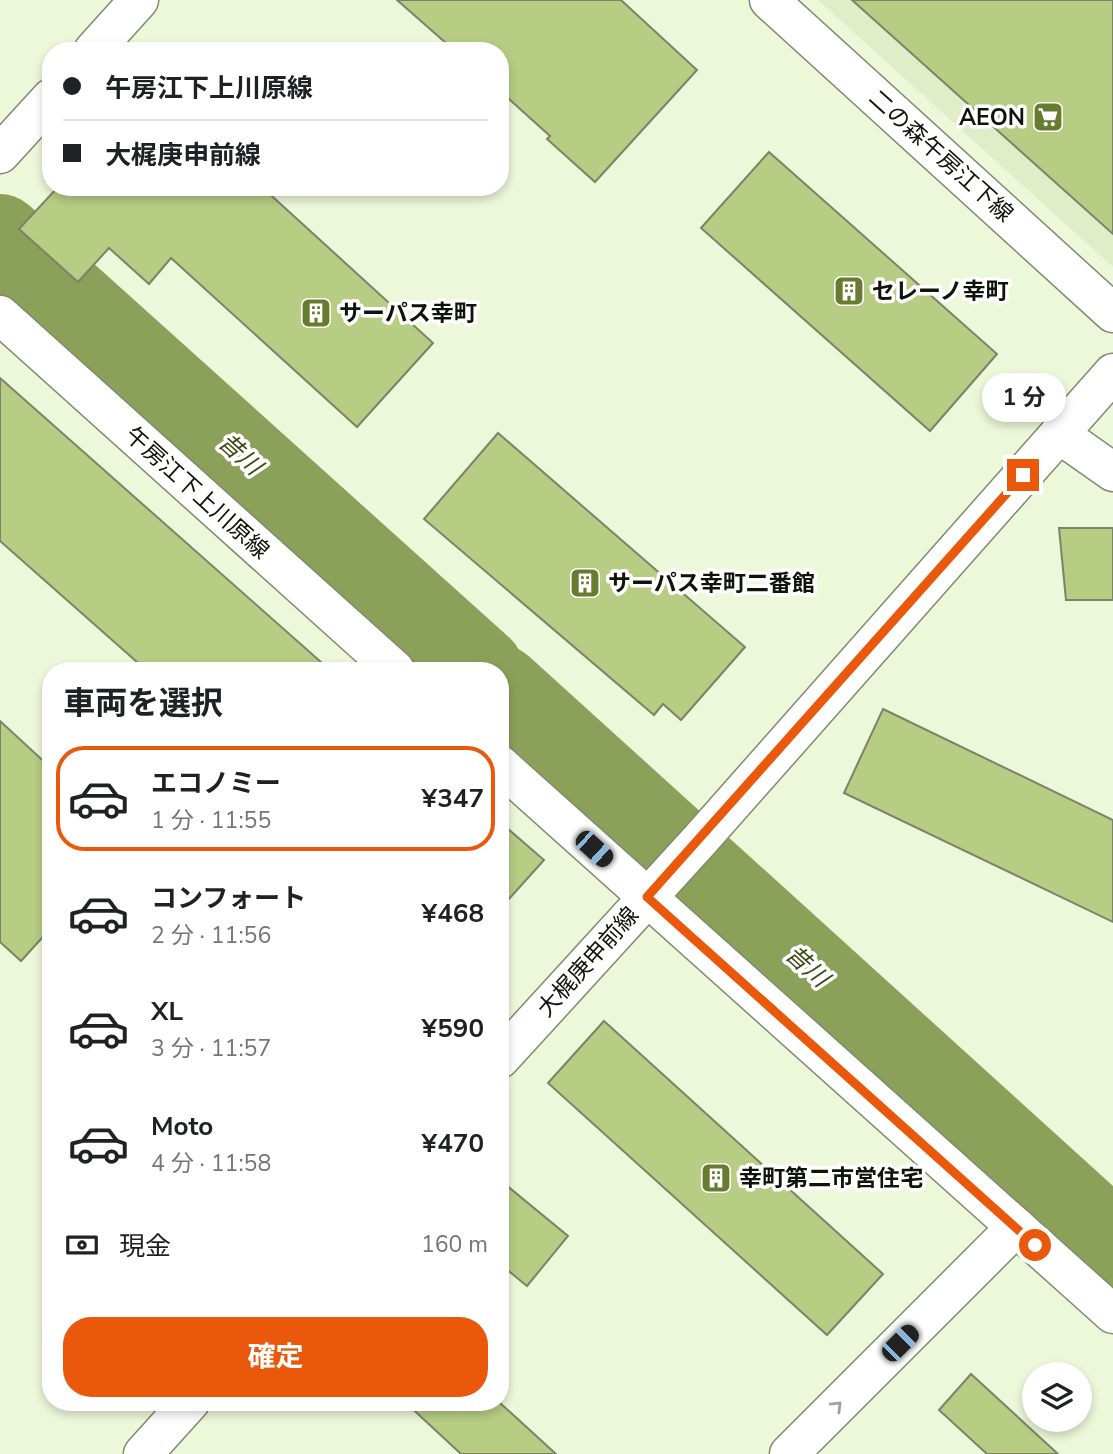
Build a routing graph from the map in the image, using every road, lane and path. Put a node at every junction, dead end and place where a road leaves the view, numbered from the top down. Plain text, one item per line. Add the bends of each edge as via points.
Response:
1 (139, 0) edge
2 (769, 0) edge
3 (101, 42) edge
4 (42, 108) edge
5 (0, 154) edge
6 (1113, 313) edge
7 (0, 315) edge
8 (1113, 373) edge
9 (1059, 434) junction
10 (1113, 472) edge
11 (386, 662) edge
12 (509, 773) edge
13 (647, 897) junction
14 (509, 1049) edge
15 (1016, 1227) junction
16 (1113, 1314) edge
17 (182, 1411) edge
18 (143, 1454) edge
19 (789, 1454) edge

1 - 3 street
2 - 6 street, 二の森午房江下線
4 - 5 street
7 - 11 street, 午房江下上川原線
8 - 9 street, 大梶庚申前線
9 - 10 street
9 - 13 street, 大梶庚申前線
12 - 13 street
13 - 14 street, 大梶庚申前線
13 - 15 street
15 - 16 street
19 -> 15 street
17 - 18 street

